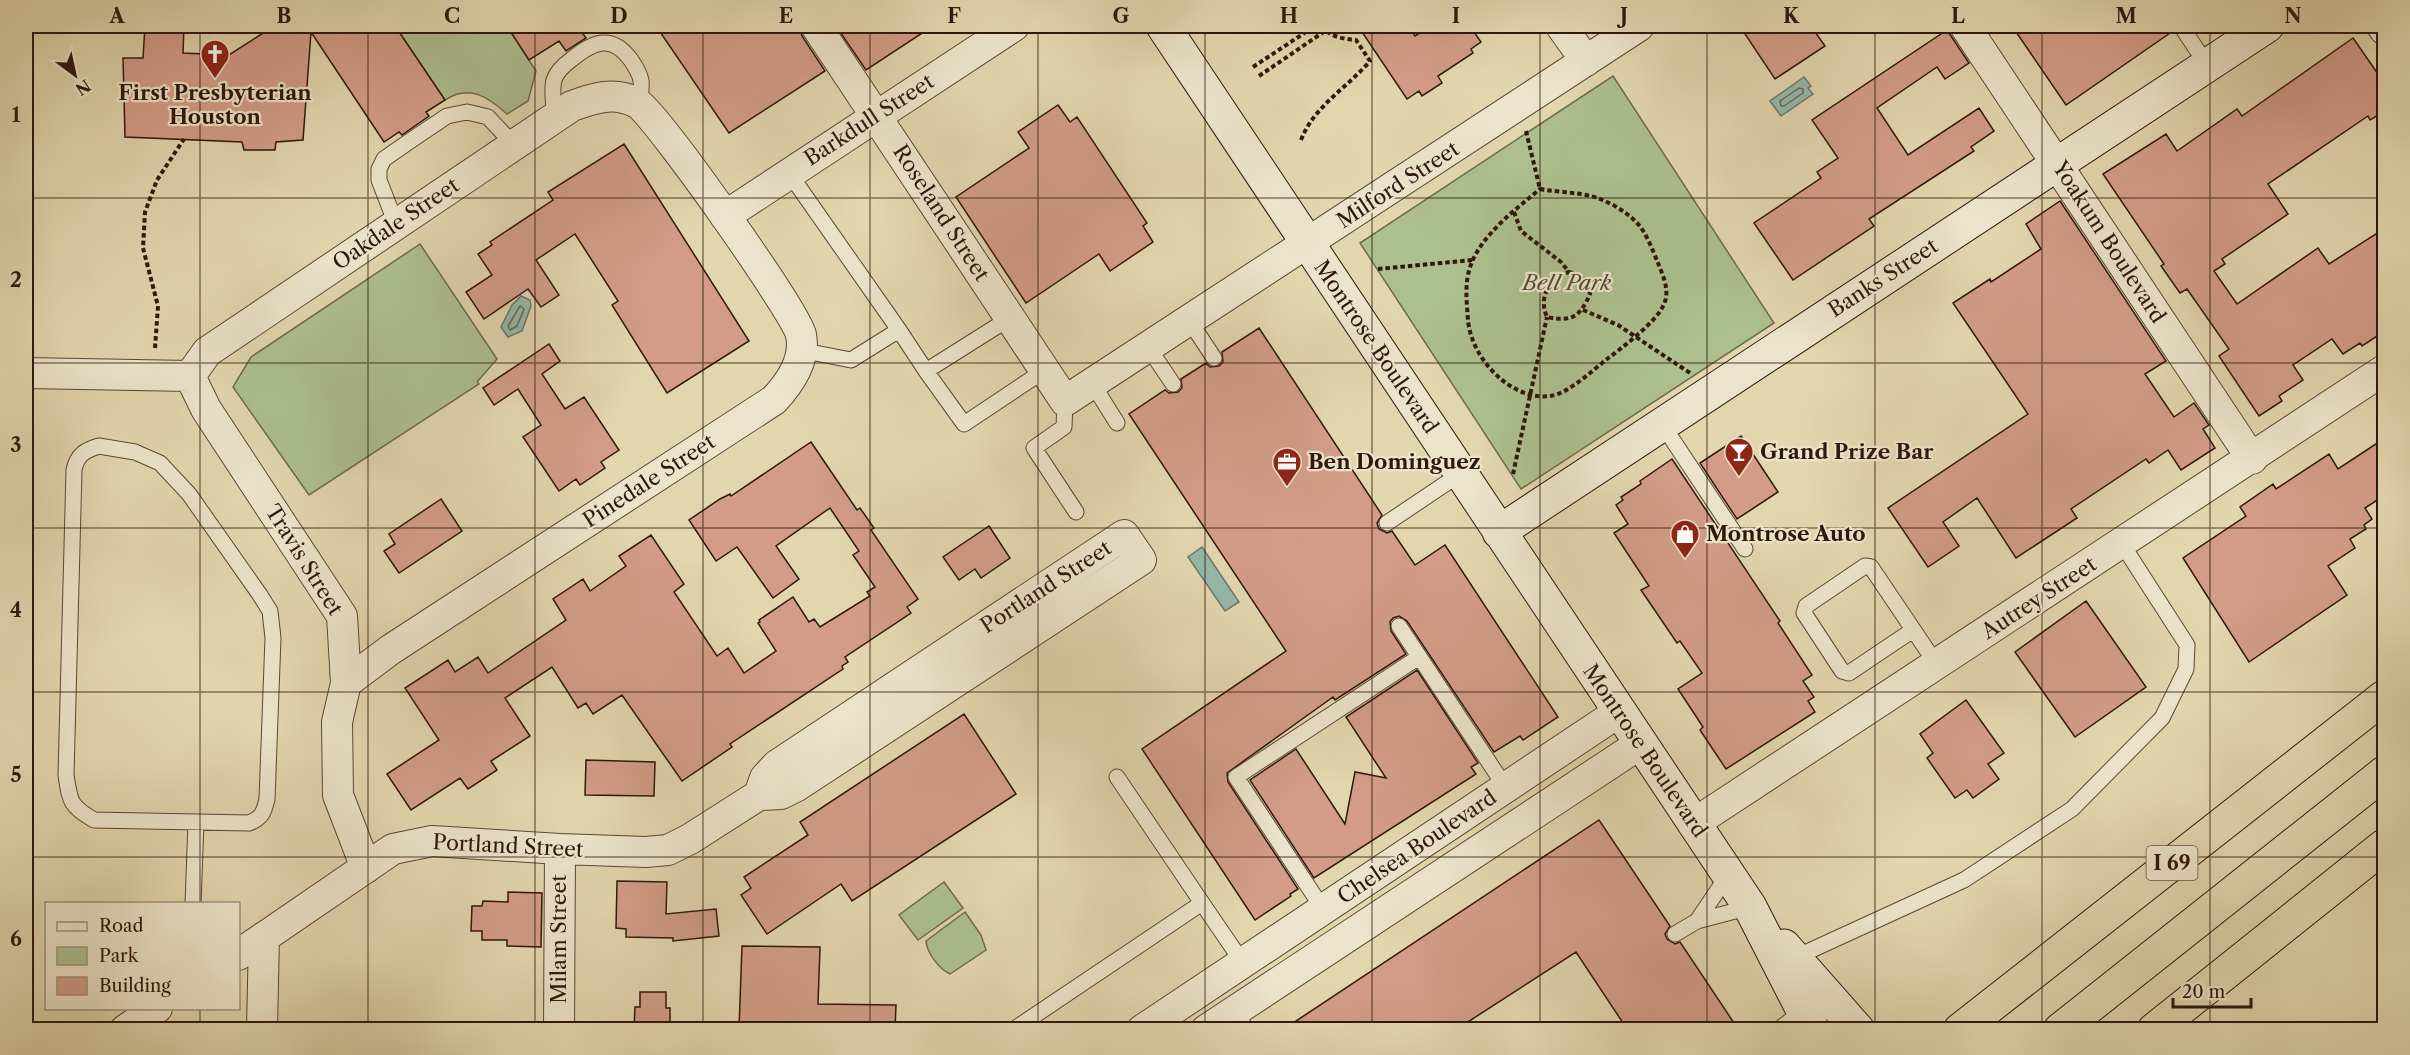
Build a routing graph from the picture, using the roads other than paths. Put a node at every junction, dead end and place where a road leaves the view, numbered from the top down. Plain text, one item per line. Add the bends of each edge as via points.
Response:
1 (816, 26) edge
2 (1014, 26) edge
3 (1163, 26) edge
4 (1561, 26) edge
5 (1639, 26) edge
6 (1965, 26) edge
7 (2181, 26) edge
8 (2267, 26) edge
9 (1586, 61) junction
10 (2207, 65) junction
11 (639, 104) junction
12 (876, 115) junction
13 (555, 118) junction
14 (514, 145) junction
15 (2057, 164) junction
16 (789, 173) junction
17 (725, 216) junction
18 (396, 224) junction
19 (1308, 244) junction
20 (1010, 318) junction
21 (1190, 320) junction
22 (899, 330) junction
23 (1148, 347) junction
24 (800, 350) junction
25 (1214, 358) dead end
26 (1045, 370) junction
27 (2385, 370) edge
28 (926, 371) junction
29 (26, 373) edge
30 (190, 376) junction
31 (1092, 383) junction
32 (1173, 384) dead end
33 (1065, 401) junction
34 (1117, 423) dead end
35 (1662, 424) junction
36 (2252, 459) junction
37 (1460, 474) junction
38 (1076, 512) dead end
39 (1387, 523) dead end
40 (1499, 532) junction
41 (2122, 544) junction
42 (1744, 549) dead end
43 (1399, 626) dead end
44 (1913, 630) junction
45 (1419, 657) junction
46 (1937, 665) junction
47 (346, 683) junction
48 (2385, 697) edge
49 (1619, 712) junction
50 (1640, 744) junction
51 (2385, 773) edge
52 (1117, 777) dead end
53 (1506, 788) junction
54 (759, 795) junction
55 (196, 822) junction
56 (1693, 824) junction
57 (2385, 846) edge
58 (560, 849) junction
59 (366, 868) junction
60 (1728, 875) junction
61 (193, 902) edge
62 (1202, 903) junction
63 (1750, 907) junction
64 (1323, 909) junction
65 (1697, 921) junction
66 (1675, 934) dead end
67 (264, 938) junction
68 (240, 954) edge
69 (1794, 958) junction
70 (1243, 963) junction
71 (1214, 982) junction
72 (154, 1010) edge
73 (1241, 1020) edge
74 (1798, 1023) edge
75 (125, 1029) edge
76 (262, 1029) edge
77 (559, 1029) edge
78 (1013, 1029) edge
79 (1142, 1029) edge
80 (1206, 1029) edge
81 (1858, 1029) edge
82 (1960, 1029) edge
83 (2060, 1029) edge
84 (2154, 1029) edge

1 - 12 street, Roseland Street
2 - 12 street, Barkdull Street
3 - 19 main road, Montrose Boulevard
4 - 9 street
5 - 9 street, Milford Street
6 - 15 street, Yoakum Boulevard
7 - 10 lane
8 - 10 main road, Banks Street
9 - 19 street, Milford Street
10 - 15 main road, Banks Street
11 - 13 street, Oakdale Street via 621,96 599,96 572,106
11 - 13 lane via 638,69 624,50 603,42 576,55 558,73 554,81
11 - 17 street via 656,121
12 - 16 street, Barkdull Street
12 - 20 street, Roseland Street
13 - 14 street, Oakdale Street
14 - 18 street, Oakdale Street
14 - 18 lane via 488,117 467,112 447,116 399,148 384,159 379,169 379,180
15 - 35 main road, Banks Street
15 - 36 street, Yoakum Boulevard
16 - 17 street, Barkdull Street
16 - 22 lane
17 - 24 street, Pinedale Street via 787,309 801,335
18 - 30 street, Oakdale Street via 207,352
19 - 21 street, Milford Street
19 - 37 main road, Montrose Boulevard
20 - 26 street, Roseland Street
20 - 28 lane
21 - 23 street, Milford Street
21 - 25 lane
22 - 24 lane via 851,360
22 - 28 lane
23 - 31 street, Milford Street
23 - 32 lane
24 - 47 street, Pinedale Street via 791,382 774,399 390,650
26 - 28 lane via 964,424
26 - 33 street, Roseland Street
27 - 36 street, Autrey Street
29 - 30 street
30 - 47 street, Travis Street via 206,409 342,616
31 - 33 street, Milford Street
31 - 34 lane
33 - 38 lane via 1064,427 1034,448
35 - 40 main road, Banks Street
35 - 42 lane
36 - 41 street, Autrey Street
37 - 39 lane
37 - 40 main road, Montrose Boulevard
40 - 49 main road, Montrose Boulevard
41 - 46 street, Autrey Street
41 - 69 lane via 2187,645 2186,669 2162,718 2072,808 1964,880
43 - 45 lane
44 - 44 lane via 1871,567 1865,566 1806,606 1804,613 1842,671 1849,673
44 - 46 lane
45 - 53 lane
45 - 64 lane via 1236,777
46 - 56 street, Autrey Street
47 - 59 street, Travis Street via 337,722 338,795
48 - 82 highway, I 69
49 - 50 main road, Montrose Boulevard
49 - 53 street, Chelsea Boulevard
50 - 56 main road, Montrose Boulevard
50 - 73 street, Chelsea Boulevard
51 - 83 highway
52 - 62 lane
53 - 64 street, Chelsea Boulevard
54 - 54 street, Portland Street via 781,794 797,786 1141,560 1124,536 777,765 765,778
54 - 58 street, Portland Street via 668,850
55 - 55 lane via 94,820 76,810 69,795 66,775 74,470 76,459 99,446 135,452 160,463 189,494 270,611 273,638 264,812 249,823
55 - 61 lane
56 - 60 main road, Montrose Boulevard
57 - 84 highway
58 - 59 street, Portland Street via 432,841 393,849
58 - 77 street, Milam Street
59 - 67 street, Portland Street
60 - 63 main road, Montrose Boulevard
60 - 65 lane
62 - 70 lane
62 - 78 lane
63 - 65 lane
63 - 69 main road, Montrose Boulevard
63 - 74 main road, Montrose Boulevard
64 - 70 street, Chelsea Boulevard
65 - 66 lane
67 - 68 street, Portland Street
67 - 76 street
69 - 81 main road, Montrose Boulevard
70 - 71 street, Chelsea Boulevard
71 - 73 street
71 - 79 street, Chelsea Boulevard
72 - 75 street
73 - 80 street, Chelsea Boulevard

